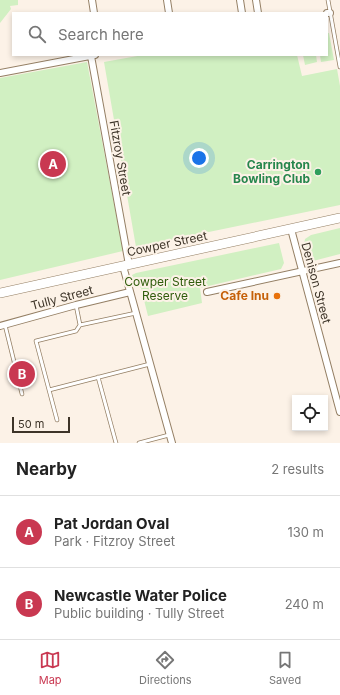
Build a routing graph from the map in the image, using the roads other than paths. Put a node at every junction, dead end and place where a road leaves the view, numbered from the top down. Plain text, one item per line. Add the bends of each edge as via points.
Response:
1 (92, 0) edge
2 (167, 0) edge
3 (240, 0) edge
4 (256, 0) edge
5 (328, 0) edge
6 (94, 12) edge
7 (169, 12) edge
8 (242, 12) edge
9 (258, 12) edge
10 (329, 13) edge
11 (88, 56) edge
12 (93, 56) edge
13 (340, 67) edge
14 (0, 73) edge
15 (340, 218) edge
16 (291, 229) junction
17 (340, 263) edge
18 (126, 265) junction
19 (302, 271) junction
20 (130, 292) junction
21 (207, 292) dead end
22 (0, 293) edge
23 (76, 305) junction
24 (136, 313) junction
25 (2, 325) edge
26 (80, 325) junction
27 (150, 364) junction
28 (98, 377) junction
29 (49, 390) junction
30 (22, 394) dead end
31 (340, 412) edge
32 (57, 420) dead end
33 (169, 435) junction
34 (146, 442) edge
35 (116, 443) edge
36 (139, 443) edge
37 (172, 443) edge

1 - 6 street
2 - 7 street
3 - 8 street
4 - 9 street
5 - 10 lane
10 - 13 lane
11 - 14 street
12 - 18 street, Fitzroy Street
15 - 16 main road, Cowper Street
16 - 18 main road, Cowper Street
16 - 19 street, Denison Street
17 - 19 street
18 - 20 street, Fitzroy Street
18 - 22 main road, Cowper Street
19 - 21 street
19 - 31 street, Denison Street
20 - 23 street, Tully Street
20 - 24 street, Fitzroy Street
23 - 25 street, Tully Street
23 - 26 lane
24 - 26 lane
24 - 27 street, Fitzroy Street
25 - 30 lane
26 - 29 lane via 76,331 36,341
27 - 28 lane
27 - 33 street, Fitzroy Street
28 - 29 lane
28 - 35 lane
29 - 32 lane
33 - 34 lane
33 - 37 street, Fitzroy Street
34 - 36 lane

